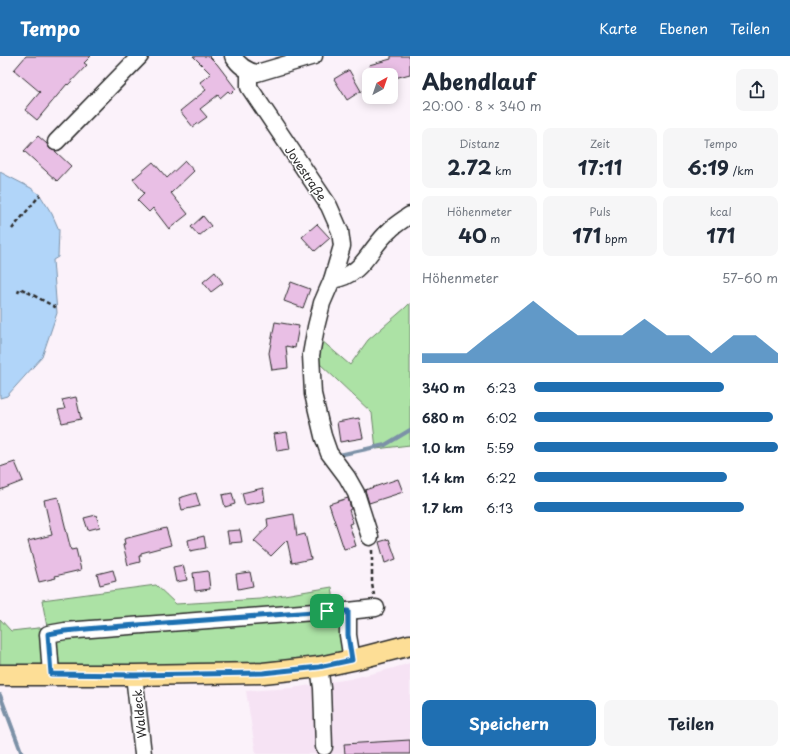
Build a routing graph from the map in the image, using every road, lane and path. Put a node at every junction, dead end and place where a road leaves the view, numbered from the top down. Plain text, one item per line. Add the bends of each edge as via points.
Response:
1 (140, 56) edge
2 (233, 56) edge
3 (314, 56) edge
4 (249, 72) junction
5 (56, 142) dead end
6 (40, 195) dead end
7 (410, 215) edge
8 (12, 228) dead end
9 (332, 280) junction
10 (18, 293) dead end
11 (57, 308) dead end
12 (370, 538) joint
13 (376, 608) joint
14 (348, 611) junction
15 (410, 645) edge
16 (352, 660) junction
17 (319, 667) junction
18 (51, 674) junction
19 (0, 675) edge
20 (134, 675) junction
21 (324, 747) dead end
22 (143, 754) edge

1 - 5 street
2 - 4 street via 241,67
3 - 4 street via 272,70
4 - 9 street, Jovestraße via 249,87 329,206 340,231 342,246
6 - 8 path
7 - 9 street via 389,230 354,271
9 - 12 street, Jovestraße via 322,303 314,334 311,355 313,394 329,453 356,493
10 - 11 path via 20,288
12 - 13 path
13 - 14 street
14 - 16 street
14 - 18 street via 48,634
15 - 16 main road
16 - 17 main road
17 - 20 main road via 263,673
17 - 21 street
18 - 19 main road
18 - 20 main road
20 - 22 street, Waldeck

